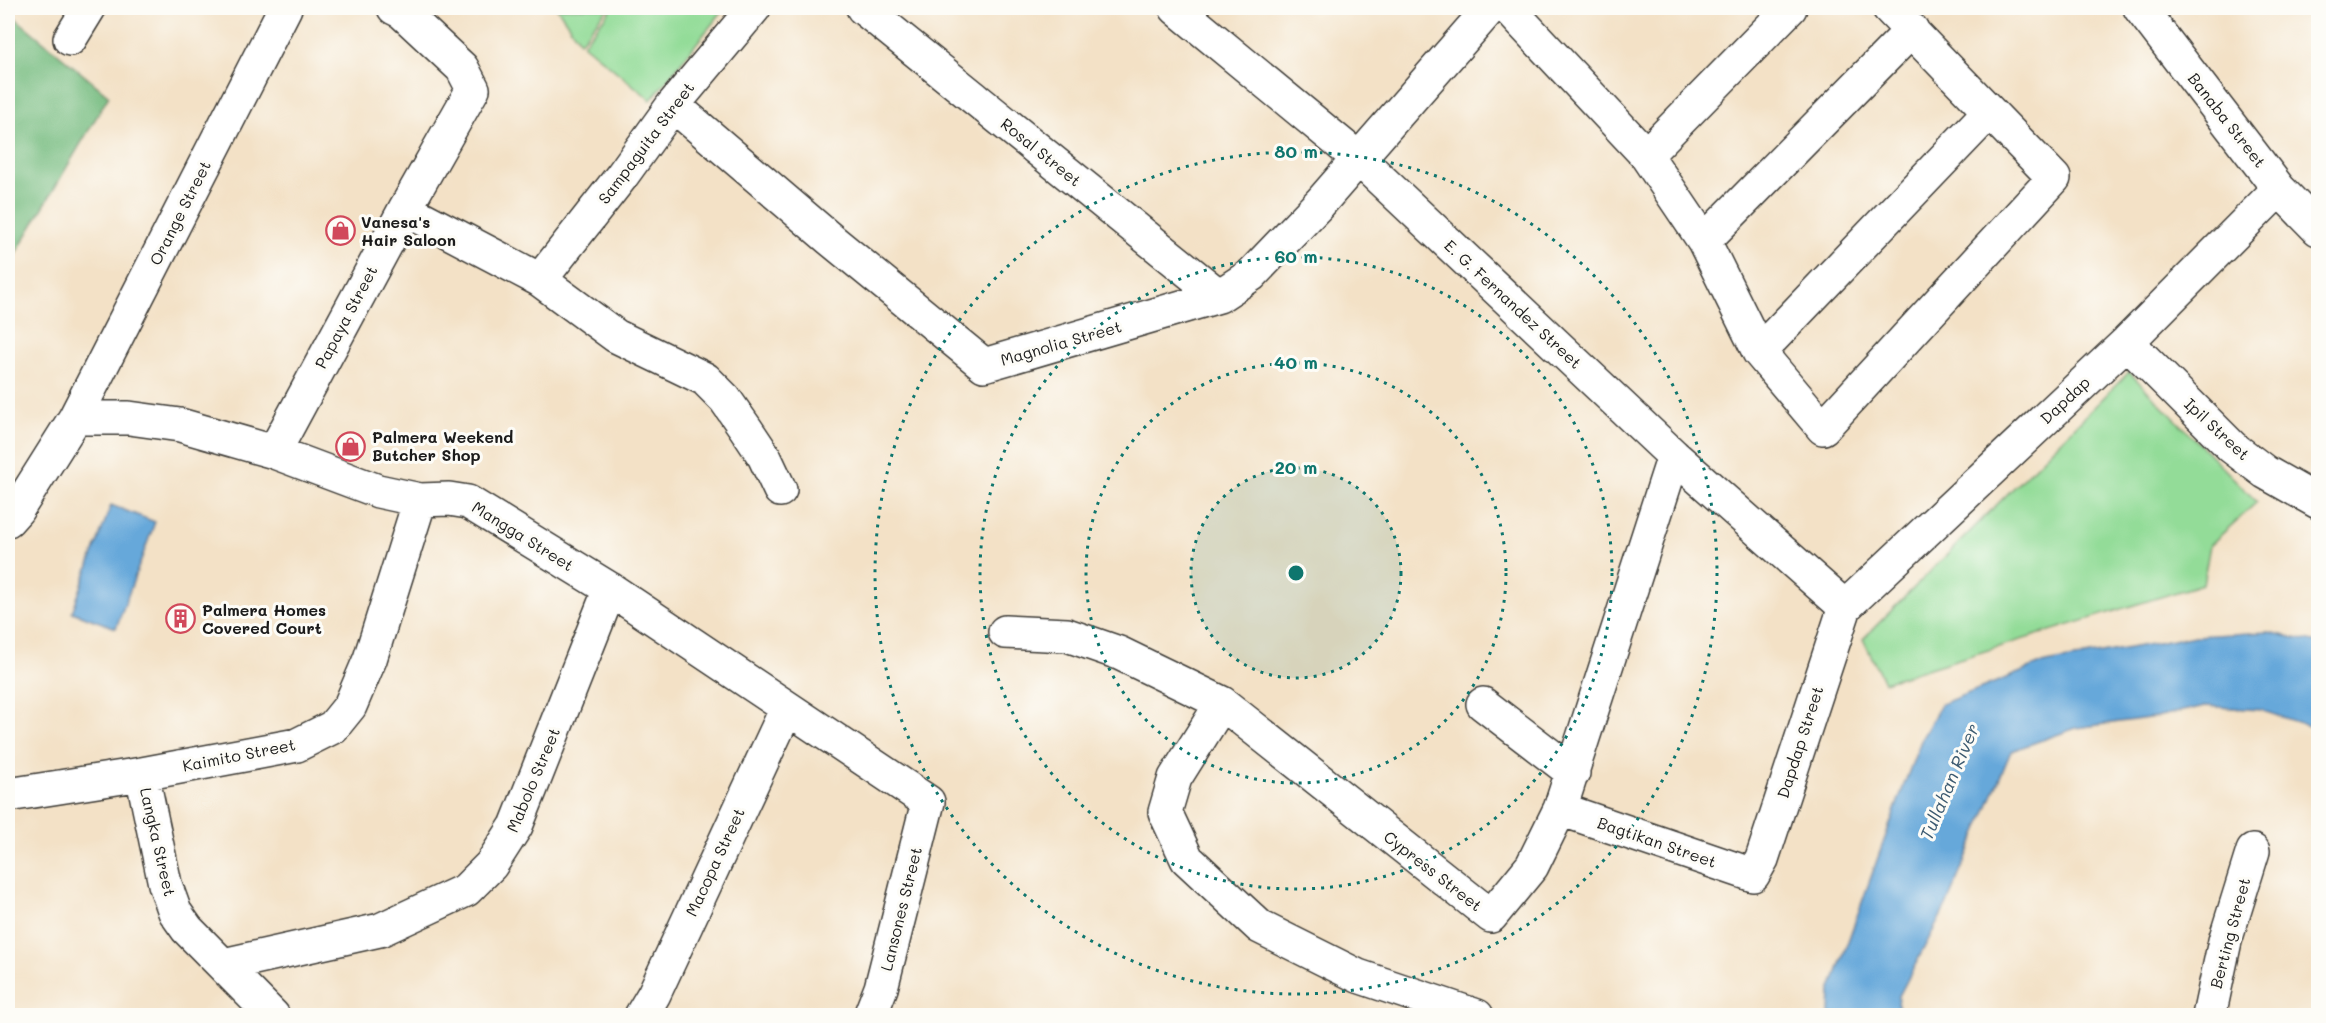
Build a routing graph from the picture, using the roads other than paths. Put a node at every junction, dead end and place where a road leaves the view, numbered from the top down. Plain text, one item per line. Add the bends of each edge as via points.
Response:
1 (89, 8) edge
2 (285, 8) edge
3 (394, 8) edge
4 (754, 8) edge
5 (863, 8) edge
6 (1176, 8) edge
7 (1491, 8) edge
8 (1508, 8) edge
9 (1790, 8) edge
10 (1889, 8) edge
11 (2140, 8) edge
12 (1912, 30) junction
13 (70, 39) dead end
14 (673, 105) junction
15 (1989, 112) junction
16 (1646, 155) junction
17 (1359, 159) junction
18 (2279, 189) junction
19 (405, 209) junction
20 (2319, 229) edge
21 (1704, 241) junction
22 (540, 280) junction
23 (1220, 296) junction
24 (2127, 342) junction
25 (1759, 352) junction
26 (75, 418) junction
27 (274, 452) junction
28 (1674, 456) junction
29 (780, 490) dead end
30 (420, 500) junction
31 (2319, 502) edge
32 (8, 520) edge
33 (610, 589) junction
34 (1845, 607) junction
35 (1005, 632) dead end
36 (1222, 703) junction
37 (1483, 704) dead end
38 (787, 708) junction
39 (1573, 773) junction
40 (142, 774) junction
41 (8, 795) edge
42 (928, 802) joint
43 (1560, 809) junction
44 (2253, 851) dead end
45 (1753, 875) joint
46 (224, 965) junction
47 (273, 1016) edge
48 (641, 1016) edge
49 (870, 1016) edge
50 (1477, 1016) edge
51 (2209, 1016) edge

1 - 13 street
2 - 26 street, Orange Street
3 - 19 street, Papaya Street via 462,68 473,89
4 - 14 street, Sampaguita Street
5 - 23 street, Rosal Street
6 - 17 street, E. G. Fernandez Street
7 - 17 street, Magnolia Street
8 - 16 street
9 - 16 street
10 - 12 street
11 - 18 street, Banaba Street
12 - 15 street
12 - 21 street
14 - 22 street, Sampaguita Street
14 - 23 street, Magnolia Street via 984,365
15 - 25 street
15 - 25 street via 2054,178 1822,428
16 - 21 street
17 - 23 street, Magnolia Street via 1251,274
17 - 28 street, E. G. Fernandez Street
18 - 20 street, Banaba Street
18 - 24 street, Dapdap
19 - 22 street
19 - 27 street, Papaya Street
21 - 25 street
22 - 29 street via 616,336 705,379 746,429
24 - 31 street, Ipil Street via 2232,447
24 - 34 street, Dapdap
26 - 27 street, Mangga Street via 129,418 180,425
26 - 32 street
27 - 30 street, Mangga Street via 378,491
28 - 34 street, E. G. Fernandez Street
28 - 39 street, Cypress Street
30 - 33 street, Mangga Street via 468,501
30 - 40 street, Kaimito Street via 370,659 350,706 333,727 297,745
33 - 38 street, Mangga Street
33 - 46 street, Mabolo Street via 516,826 491,865 466,890 380,930
34 - 45 street, Dapdap Street via 1762,859
35 - 36 street, Cypress Street via 1068,635 1119,653
36 - 43 street, Cypress Street via 1491,916 1532,866
36 - 50 street via 1175,778 1165,812 1187,859 1260,927 1358,976
37 - 39 street
38 - 42 street, Mangga Street
38 - 48 street, Macopa Street
39 - 43 street, Cypress Street
40 - 41 street, Kaimito Street
40 - 46 street, Langka Street via 165,884 175,912
42 - 49 street, Lansones Street via 881,988
43 - 45 street, Bagtikan Street
44 - 51 street, Berting Street via 2225,941
46 - 47 street, Langka Street

